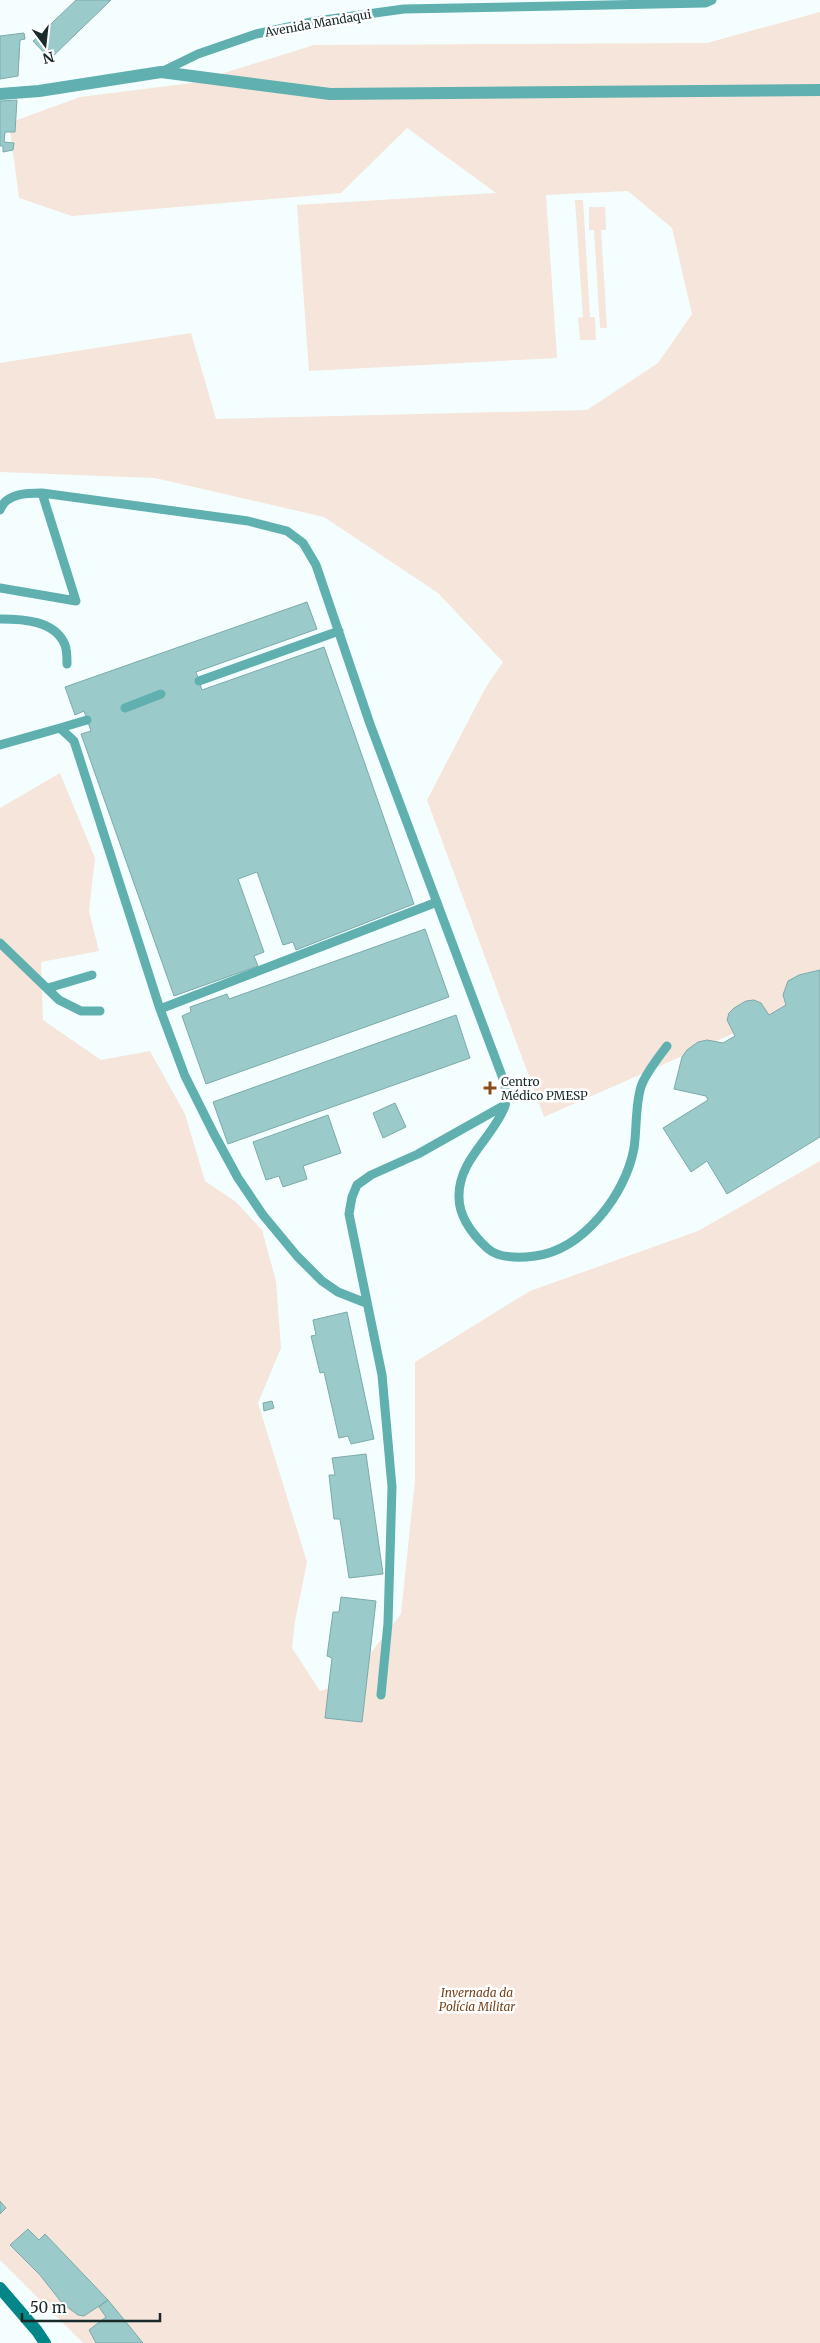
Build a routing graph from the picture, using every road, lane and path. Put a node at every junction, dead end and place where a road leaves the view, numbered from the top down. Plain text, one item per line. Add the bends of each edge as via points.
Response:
1 (709, 1) edge
2 (161, 72) junction
3 (820, 90) edge
4 (0, 94) edge
5 (42, 493) junction
6 (0, 510) edge
7 (0, 588) edge
8 (0, 619) edge
9 (339, 631) junction
10 (67, 664) dead end
11 (199, 681) dead end
12 (162, 694) dead end
13 (125, 708) dead end
14 (87, 720) dead end
15 (60, 728) junction
16 (0, 745) edge
17 (437, 902) junction
18 (0, 943) edge
19 (92, 974) dead end
20 (48, 988) junction
21 (160, 1008) junction
22 (100, 1011) dead end
23 (667, 1046) dead end
24 (506, 1105) junction
25 (366, 1303) junction
26 (381, 1695) dead end
27 (0, 2288) edge
28 (45, 2343) edge

1 - 2 lane, Avenida Mandaqui via 404,9 316,21 256,34 198,54
2 - 3 street via 330,94
2 - 4 street, Avenida Mandaqui
5 - 6 lane via 12,497
5 - 7 lane via 76,601
5 - 9 lane via 248,522 288,531 304,543 316,565
8 - 10 lane via 50,626 65,644
9 - 11 lane
9 - 17 lane
12 - 13 lane
14 - 15 lane
15 - 16 lane
15 - 21 lane via 74,741
17 - 21 lane
17 - 24 lane via 505,1084
18 - 20 lane
19 - 20 lane
20 - 22 lane via 59,1000 80,1011
21 - 25 lane via 184,1076 238,1178 263,1215 322,1281 338,1292
23 - 24 lane via 642,1086 634,1150 622,1187 591,1227 568,1245 543,1255 515,1258 489,1250 466,1226 459,1197 465,1168
24 - 25 lane via 357,1185 349,1214
25 - 26 lane via 382,1375 392,1487 388,1623
27 - 28 main road

